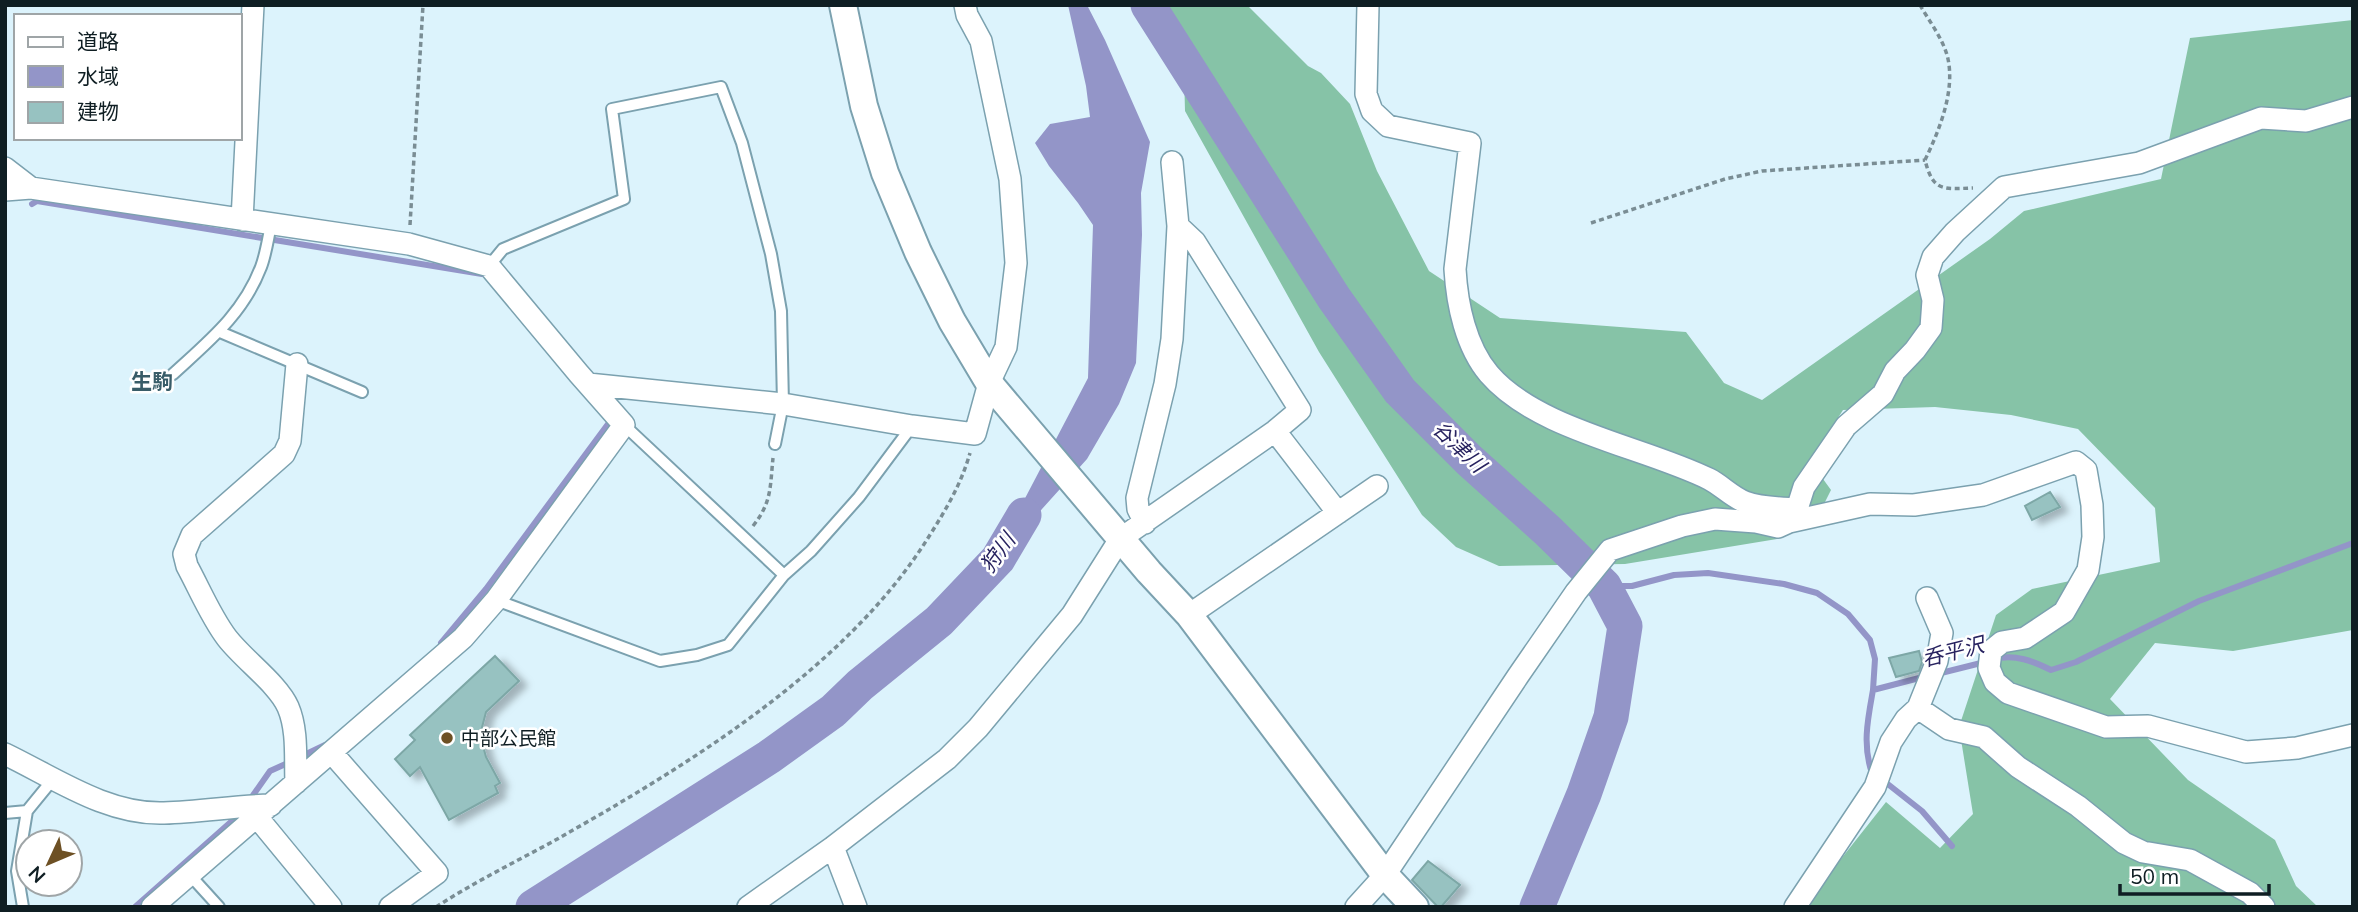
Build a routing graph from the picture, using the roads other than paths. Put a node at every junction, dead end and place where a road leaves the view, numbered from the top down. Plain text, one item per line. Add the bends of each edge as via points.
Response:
1 (253, 5) edge
2 (844, 5) edge
3 (965, 5) edge
4 (1368, 5) edge
5 (2353, 107) edge
6 (1172, 162) dead end
7 (5, 167) edge
8 (31, 188) junction
9 (5, 190) edge
10 (242, 220) junction
11 (271, 225) junction
12 (1178, 226) junction
13 (489, 266) junction
14 (220, 332) junction
15 (297, 364) junction
16 (173, 374) dead end
17 (588, 384) junction
18 (996, 391) junction
19 (362, 392) dead end
20 (783, 404) junction
21 (624, 425) junction
22 (912, 426) junction
23 (1275, 431) junction
24 (775, 444) road end
25 (1377, 486) dead end
26 (1338, 513) junction
27 (1793, 516) junction
28 (1146, 523) junction
29 (1120, 538) junction
30 (784, 575) junction
31 (1927, 598) dead end
32 (496, 600) junction
33 (1189, 615) junction
34 (1918, 708) junction
35 (2353, 735) edge
36 (332, 753) junction
37 (5, 754) edge
38 (54, 778) junction
39 (296, 783) junction
40 (27, 811) junction
41 (264, 811) junction
42 (5, 813) edge
43 (834, 847) junction
44 (189, 874) junction
45 (1385, 875) junction
46 (23, 907) edge
47 (152, 907) edge
48 (219, 907) edge
49 (331, 907) edge
50 (390, 907) edge
51 (747, 907) edge
52 (856, 907) edge
53 (1356, 907) edge
54 (1415, 907) edge
55 (1795, 907) edge
56 (2263, 907) edge

1 - 10 street
2 - 18 street via 864,106 885,173 952,321
3 - 18 street via 981,41 1010,179 1016,263
4 - 27 street via 1366,94 1377,118 1388,126 1470,143 1456,287 1467,334 1490,374 1520,401 1567,424 1709,479 1744,502
5 - 27 street via 2306,121 2261,118 2139,163 2004,187 1933,257 1927,275 1933,300 1931,328 1882,394 1846,426 1804,487
6 - 12 street
7 - 8 street
8 - 9 street
8 - 10 street
10 - 11 street
11 - 13 street via 409,244
11 - 14 lane via 261,266 238,311
12 - 23 street via 1195,242 1300,410
12 - 28 street via 1172,339 1137,498
13 - 17 street
13 - 20 lane via 503,249 624,199 612,109 721,87 743,143 771,254 781,310
14 - 15 lane
14 - 16 lane
15 - 19 lane
15 - 39 street via 290,441 284,454 191,535 184,554 225,636 287,705 293,720
17 - 20 street
17 - 21 street
18 - 22 street via 975,434
18 - 29 street
20 - 22 street
20 - 24 lane
21 - 30 lane
21 - 32 street
22 - 30 lane via 859,497
23 - 26 street
23 - 28 street
25 - 26 street
26 - 33 street
27 - 35 street via 1983,495 2076,462 2087,470 2092,505 2088,570 2064,612 2025,638 2002,642 1991,651 1989,668 1995,682 2008,693 2106,727 2158,728 2246,752 2297,748
27 - 45 street via 1778,527 1715,519 1610,550 1576,592
28 - 29 street
29 - 33 street
29 - 43 street via 1072,615 978,728 947,759
30 - 32 lane via 728,645 660,661
31 - 34 street via 1942,633 1937,661
32 - 36 street via 463,638
33 - 45 street
34 - 55 street via 1891,742 1875,787
34 - 56 street via 1949,729 1984,737 2124,843 2143,852 2190,860 2250,893
36 - 39 street
36 - 50 street via 436,873
37 - 38 street
38 - 40 lane
38 - 41 street via 120,808 162,814 233,806
39 - 41 street
40 - 42 lane
40 - 46 lane via 17,871
41 - 44 street
41 - 49 street
43 - 51 street
43 - 52 street
44 - 47 street
44 - 48 lane
45 - 53 street
45 - 54 street

